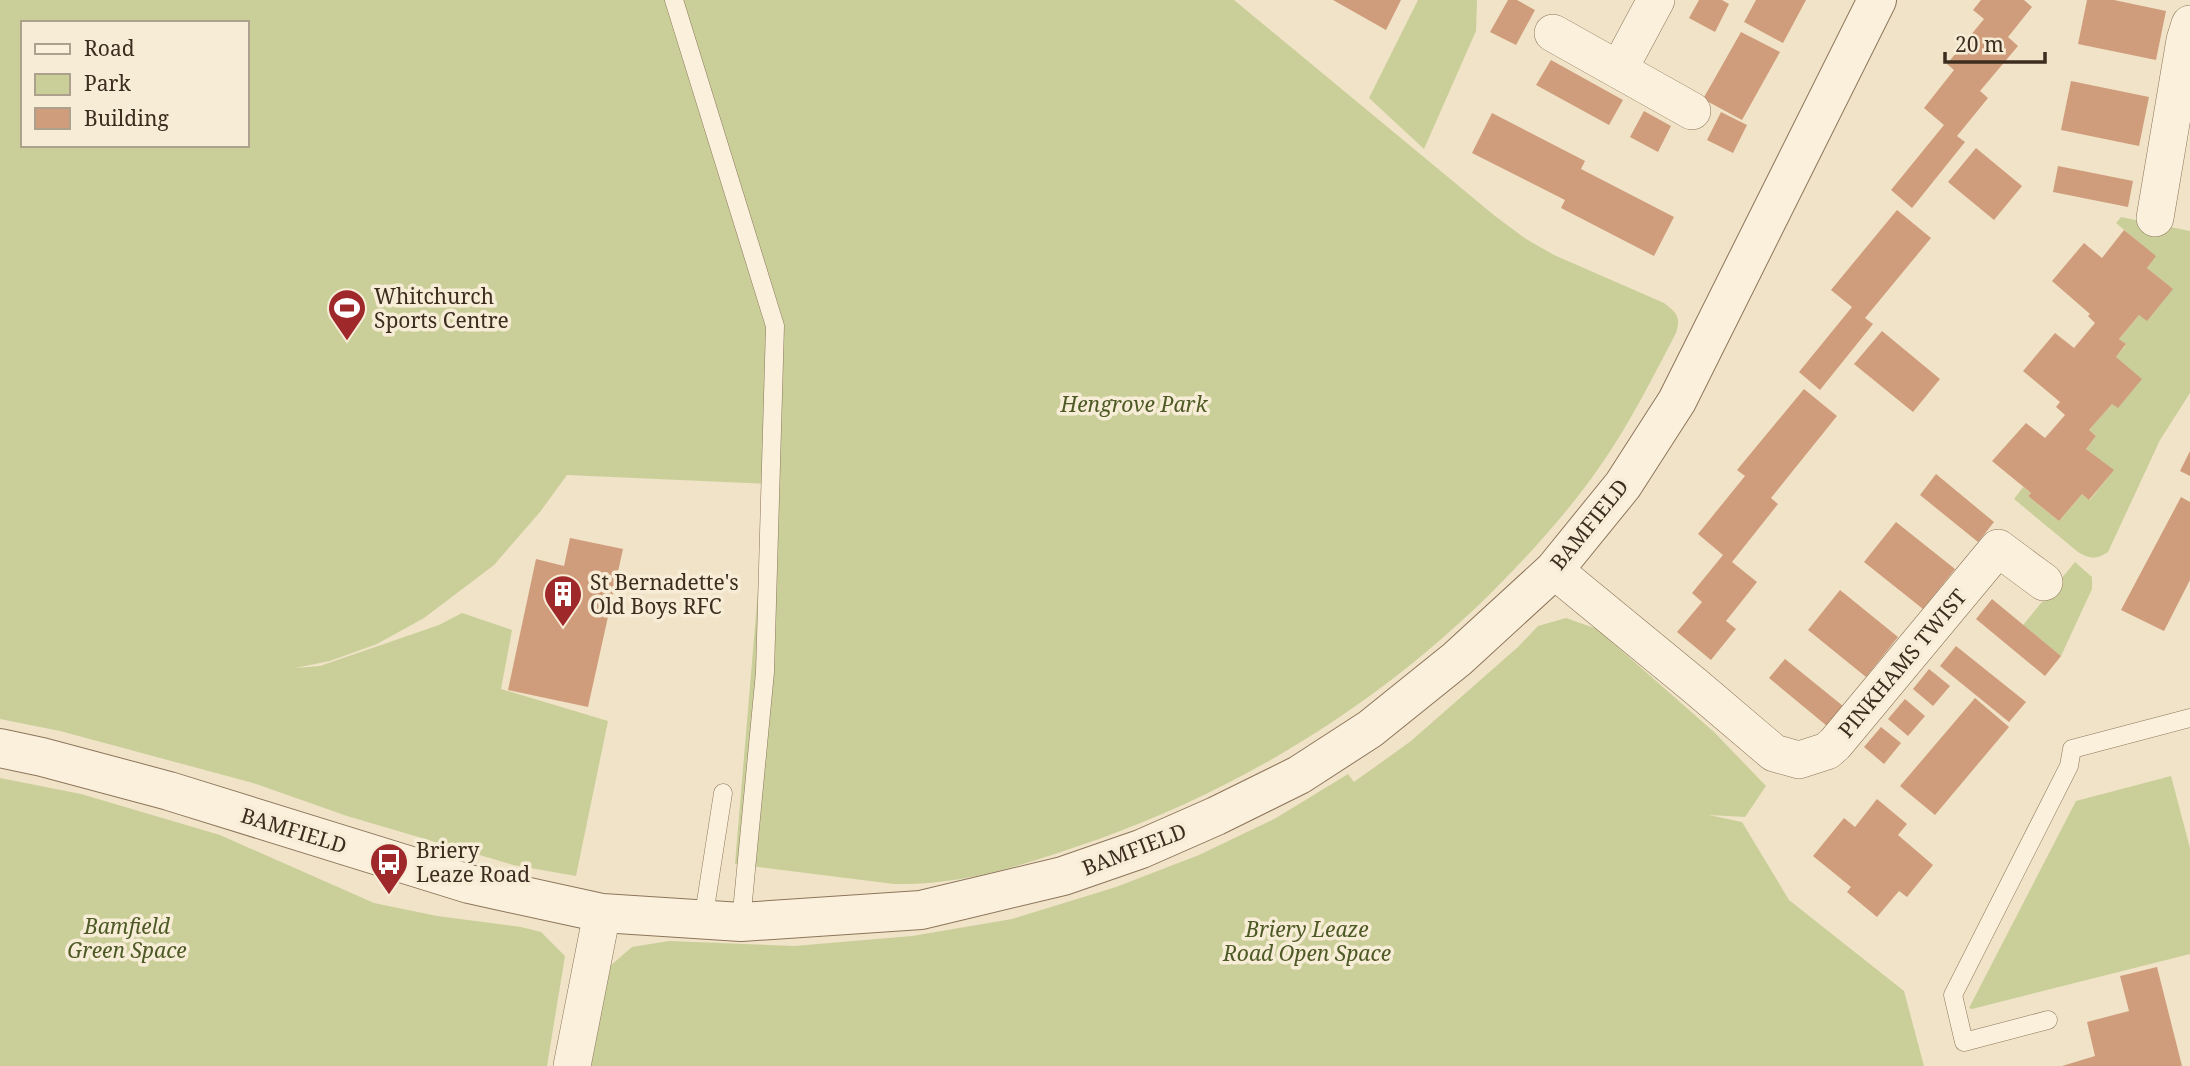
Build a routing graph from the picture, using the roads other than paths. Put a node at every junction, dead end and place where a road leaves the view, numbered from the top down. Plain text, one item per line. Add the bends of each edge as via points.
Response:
1 (674, 0) edge
2 (1656, 0) edge
3 (1877, 0) edge
4 (2190, 23) edge
5 (1553, 33) dead end
6 (1619, 69) junction
7 (1692, 111) dead end
8 (2155, 218) dead end
9 (1554, 570) junction
10 (2044, 582) dead end
11 (2190, 718) edge
12 (0, 748) edge
13 (723, 793) dead end
14 (602, 913) junction
15 (704, 921) junction
16 (741, 922) junction
17 (2048, 1020) dead end
18 (572, 1066) edge

1 - 16 lane via 775,326 765,672
2 - 6 street
3 - 9 street, BAMFIELD via 1677,401 1623,485
4 - 8 street
5 - 6 street
6 - 7 street
9 - 10 street, PINKHAMS TWIST via 1774,753 1799,760 1835,744 1998,548
9 - 16 street, BAMFIELD via 1457,659 1370,729 1299,775 1141,849 1063,876 921,910
11 - 17 lane via 2072,749 2069,766 1953,995 1964,1042
12 - 14 street, BAMFIELD via 169,791 469,884
13 - 15 lane
14 - 15 street, BAMFIELD
14 - 18 street
15 - 16 street, BAMFIELD

